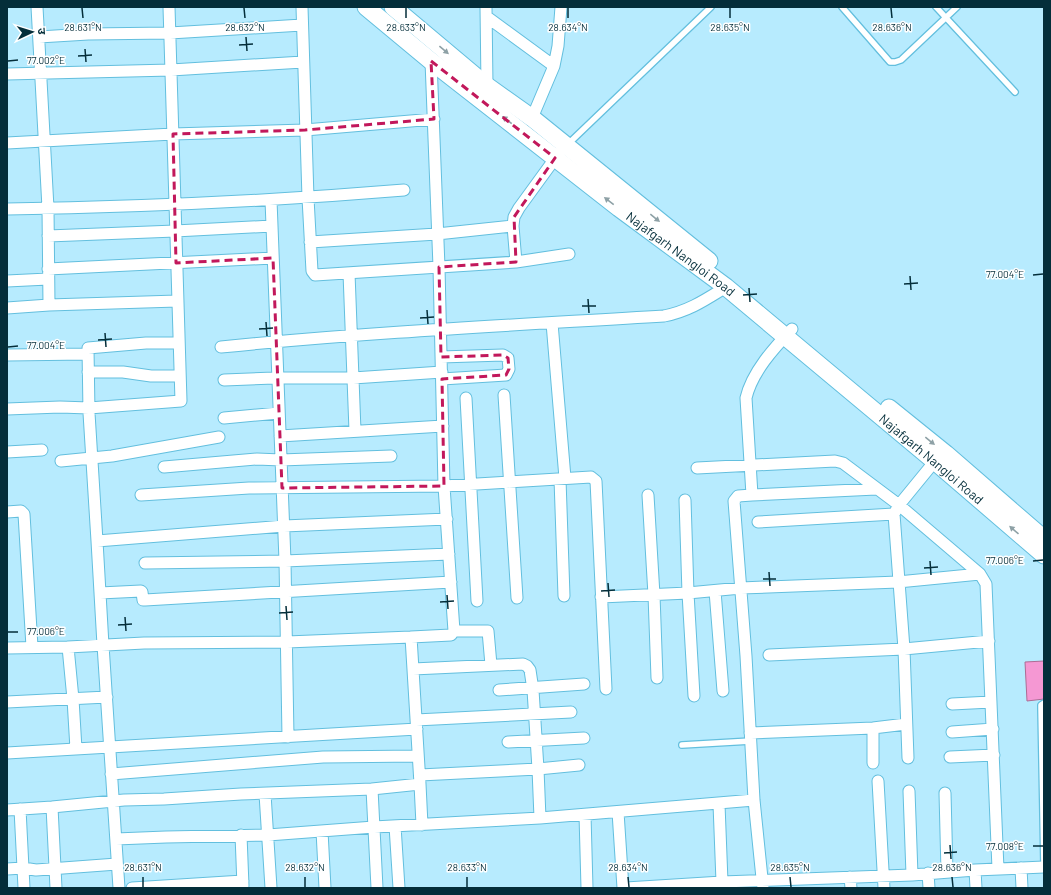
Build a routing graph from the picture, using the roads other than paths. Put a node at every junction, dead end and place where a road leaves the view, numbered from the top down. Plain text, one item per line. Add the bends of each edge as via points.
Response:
1 (37, 7) edge
2 (169, 7) edge
3 (302, 7) edge
4 (366, 7) edge
5 (392, 7) edge
6 (561, 7) edge
7 (711, 7) edge
8 (842, 7) edge
9 (936, 7) edge
10 (957, 7) edge
11 (486, 12) edge
12 (946, 18) junction
13 (302, 25) junction
14 (170, 33) junction
15 (39, 37) junction
16 (430, 61) junction
17 (303, 62) junction
18 (554, 66) junction
19 (171, 70) junction
20 (7, 74) edge
21 (40, 74) junction
22 (487, 86) junction
23 (1015, 92) dead end
24 (532, 118) junction
25 (434, 119) junction
26 (305, 130) junction
27 (173, 134) junction
28 (44, 141) junction
29 (7, 143) edge
30 (567, 146) junction
31 (555, 158) junction
32 (404, 190) dead end
33 (308, 198) junction
34 (271, 200) junction
35 (175, 205) junction
36 (48, 208) junction
37 (7, 209) edge
38 (272, 226) junction
39 (513, 226) junction
40 (175, 232) junction
41 (437, 234) junction
42 (48, 236) junction
43 (310, 242) junction
44 (569, 254) dead end
45 (273, 258) junction
46 (516, 262) junction
47 (176, 263) junction
48 (439, 267) junction
49 (349, 273) junction
50 (48, 274) junction
51 (7, 281) edge
52 (726, 287) junction
53 (177, 300) junction
54 (49, 306) junction
55 (7, 308) edge
56 (552, 323) junction
57 (440, 329) junction
58 (788, 333) junction
59 (352, 336) junction
60 (276, 341) junction
61 (178, 343) junction
62 (221, 347) dead end
63 (7, 354) edge
64 (87, 354) junction
65 (441, 357) junction
66 (88, 372) junction
67 (442, 375) junction
68 (180, 376) junction
69 (353, 378) junction
70 (278, 379) junction
71 (224, 380) dead end
72 (504, 395) dead end
73 (466, 398) dead end
74 (89, 408) junction
75 (7, 409) edge
76 (279, 413) junction
77 (224, 418) dead end
78 (443, 426) junction
79 (355, 431) junction
80 (280, 436) junction
81 (219, 437) dead end
82 (42, 450) dead end
83 (7, 452) edge
84 (391, 456) dead end
85 (92, 458) junction
86 (281, 460) junction
87 (61, 461) dead end
88 (935, 461) junction
89 (750, 466) junction
90 (164, 467) dead end
91 (698, 468) dead end
92 (562, 479) junction
93 (509, 482) junction
94 (471, 484) junction
95 (444, 486) junction
96 (282, 488) junction
97 (876, 489) junction
98 (141, 495) dead end
99 (648, 495) dead end
100 (752, 495) junction
101 (685, 500) dead end
102 (896, 510) junction
103 (7, 512) edge
104 (447, 519) junction
105 (758, 522) dead end
106 (284, 526) junction
107 (1044, 539) edge
108 (97, 541) junction
109 (449, 554) junction
110 (1044, 555) edge
111 (285, 561) junction
112 (145, 563) dead end
113 (980, 574) junction
114 (451, 582) junction
115 (898, 582) junction
116 (742, 588) junction
117 (715, 590) junction
118 (286, 592) junction
119 (100, 593) junction
120 (688, 593) junction
121 (654, 595) junction
122 (564, 596) dead end
123 (601, 597) junction
124 (518, 598) dead end
125 (477, 601) dead end
126 (454, 632) junction
127 (411, 637) junction
128 (989, 641) junction
129 (287, 642) junction
130 (103, 645) junction
131 (32, 647) junction
132 (7, 648) edge
133 (68, 648) junction
134 (904, 649) junction
135 (768, 655) dead end
136 (491, 665) junction
137 (413, 669) junction
138 (657, 678) dead end
139 (584, 684) dead end
140 (533, 688) junction
141 (606, 689) dead end
142 (499, 690) dead end
143 (723, 691) dead end
144 (694, 696) dead end
145 (107, 697) junction
146 (73, 699) junction
147 (7, 702) edge
148 (992, 702) junction
149 (1044, 703) edge
150 (952, 704) dead end
151 (571, 712) dead end
152 (534, 714) junction
153 (906, 724) junction
154 (416, 725) junction
155 (873, 728) junction
156 (993, 729) junction
157 (952, 732) dead end
158 (288, 737) junction
159 (750, 737) junction
160 (584, 738) dead end
161 (536, 741) junction
162 (508, 742) dead end
163 (682, 745) dead end
164 (110, 747) junction
165 (76, 749) junction
166 (7, 753) edge
167 (994, 755) junction
168 (418, 756) junction
169 (950, 757) dead end
170 (908, 758) dead end
171 (873, 763) dead end
172 (578, 765) dead end
173 (538, 769) junction
174 (111, 774) junction
175 (420, 780) junction
176 (878, 781) dead end
177 (372, 789) junction
178 (909, 791) dead end
179 (945, 793) dead end
180 (265, 794) junction
181 (754, 800) junction
182 (113, 801) junction
183 (719, 804) junction
184 (52, 807) junction
185 (20, 809) junction
186 (7, 810) edge
187 (618, 812) junction
188 (585, 815) junction
189 (540, 818) junction
190 (422, 825) junction
191 (396, 826) junction
192 (374, 827) junction
193 (322, 831) junction
194 (240, 835) junction
195 (268, 835) junction
196 (116, 839) junction
197 (117, 864) junction
198 (1044, 867) edge
199 (23, 868) junction
200 (1021, 868) junction
201 (7, 869) edge
202 (56, 869) junction
203 (998, 869) junction
204 (975, 870) junction
205 (947, 872) junction
206 (928, 873) junction
207 (884, 875) junction
208 (912, 875) junction
209 (722, 882) junction
210 (851, 882) edge
211 (821, 883) edge
212 (243, 884) edge
213 (795, 884) edge
214 (763, 885) edge
215 (24, 888) edge
216 (56, 888) edge
217 (119, 888) edge
218 (132, 888) edge
219 (271, 888) edge
220 (325, 888) edge
221 (377, 888) edge
222 (399, 888) edge
223 (587, 888) edge
224 (623, 888) edge
225 (626, 888) edge
226 (884, 888) edge
227 (929, 888) edge
228 (976, 888) edge
229 (1022, 888) edge

1 - 15 street
2 - 14 street
3 - 13 street
4 - 16 main road, Najafgarh Nangloi Road
5 -> 22 main road, Najafgarh Nangloi Road
6 - 18 street
7 - 30 lane
8 - 12 lane via 890,62 901,60
9 - 12 lane
10 - 12 lane
11 - 18 street
11 - 22 street
12 - 23 lane
13 - 14 street
13 - 17 street
14 - 15 street
14 - 19 street
15 - 21 street
16 - 25 street
31 -> 16 main road, Najafgarh Nangloi Road
17 - 19 street
17 - 26 street
18 - 24 street
19 - 21 street
19 - 27 street
20 - 21 street
21 - 28 street
22 - 24 main road, Najafgarh Nangloi Road
24 - 30 main road, Najafgarh Nangloi Road
25 - 26 street
25 - 41 street
26 - 27 street
26 - 33 street
27 - 28 street
27 - 35 street
28 - 29 street
28 - 36 street
30 - 31 street
30 -> 58 main road, Najafgarh Nangloi Road
31 - 39 street via 518,208
52 -> 31 main road, Najafgarh Nangloi Road
32 - 33 street
33 - 34 street
33 - 43 street
34 - 35 street
34 - 38 street
35 - 36 street
35 - 40 street
36 - 37 street
36 - 42 street
38 - 40 street
38 - 45 street
39 - 41 street
39 - 46 street
40 - 42 street
40 - 47 street
41 - 43 street
41 - 48 street
42 - 50 street
43 - 49 street via 312,271 315,275
44 - 46 street
45 - 47 street
45 - 60 street
46 - 48 street
47 - 50 street
47 - 53 street
48 - 49 street
48 - 57 street
49 - 59 street
50 - 51 street
50 - 54 street
52 - 56 street via 695,306 664,316
52 - 58 main road, Najafgarh Nangloi Road
53 - 54 street
53 - 61 street
54 - 55 street
56 - 57 street
56 - 92 street
57 - 59 street
57 - 65 street
58 - 88 main road, Najafgarh Nangloi Road
58 - 89 street via 762,365 748,389 746,398
58 -> 107 main road, Najafgarh Nangloi Road via 946,454
59 - 60 street
59 - 69 street
60 - 62 street
60 - 70 street
61 - 64 street via 90,347
61 - 68 street
63 - 64 street
64 - 66 street
65 - 67 street
65 - 67 street via 503,355 508,358 509,369 506,375
66 - 68 street
66 - 74 street
67 - 69 street
67 - 78 street
68 - 74 street via 179,402
69 - 70 street
69 - 79 street
70 - 71 street
70 - 76 street
72 - 93 street
73 - 94 street
74 - 75 street
74 - 85 street
76 - 77 street
76 - 80 street
78 - 79 street
78 - 95 street
79 - 80 street
80 - 86 street
81 - 85 street
82 - 83 street
84 - 86 street
85 - 87 street
85 - 108 street
86 - 90 street via 257,459
86 - 96 street
88 - 102 street
110 -> 88 main road, Najafgarh Nangloi Road
89 - 91 street
89 - 97 street via 835,461 849,466
89 - 100 street
92 - 93 street
92 - 122 street
92 - 123 street via 591,477 596,481
93 - 94 street
93 - 124 street
94 - 95 street
94 - 125 street
95 - 96 street
95 - 104 street
96 - 98 street
96 - 106 street
97 - 100 street
97 - 102 street
99 - 121 street
100 - 116 street via 738,496 734,501
101 - 120 street
102 - 105 street
102 - 113 street
102 - 115 street
103 - 131 street via 21,510 24,514
104 - 106 street
104 - 109 street
106 - 108 street
106 - 111 street
108 - 119 street
109 - 111 street
109 - 114 street
111 - 112 street
111 - 118 street
113 - 115 street
113 - 128 street via 986,584
114 - 118 street
114 - 126 street
115 - 116 street
115 - 134 street
116 - 117 street
116 - 159 street
117 - 120 street
117 - 143 street
118 - 119 street via 145,600 141,591
118 - 129 street
119 - 130 street
120 - 121 street
120 - 144 street
121 - 123 street
121 - 138 street
123 - 141 street
126 - 127 street via 451,635
126 - 136 street via 488,631
127 - 129 street
127 - 137 street
128 - 134 street
128 - 148 street
129 - 130 street
129 - 158 street
130 - 133 street
130 - 145 street
131 - 132 street
131 - 133 street
133 - 146 street
134 - 135 street
134 - 153 street
136 - 137 street
136 - 140 street via 527,666
137 - 154 street
139 - 140 street
140 - 142 street
140 - 152 street
145 - 146 street
145 - 164 street
146 - 147 street
146 - 165 street
148 - 150 street
148 - 156 street
149 - 198 lane via 1040,708
151 - 152 street
152 - 154 street
152 - 161 street
153 - 155 street
153 - 170 street
154 - 158 street
154 - 168 street
155 - 159 street
155 - 171 street
156 - 157 street
156 - 167 street
158 - 164 street
159 - 163 lane
159 - 181 street
160 - 161 street
161 - 162 street
161 - 173 street
164 - 165 street
164 - 174 street
165 - 166 street
167 - 169 street
167 - 203 street
168 - 174 street via 323,757
168 - 175 street
172 - 173 street
173 - 175 street
173 - 189 street
174 - 182 street
175 - 177 street
175 - 190 street
176 - 207 street
177 - 180 street
177 - 192 street
178 - 208 street
179 - 205 street
180 - 182 street
180 - 195 street
181 - 183 street
181 - 214 street
182 - 184 street
182 - 196 street
183 - 187 street
183 - 209 street
184 - 185 street
184 - 202 street
185 - 186 street
185 - 199 street
187 - 188 street
187 - 224 street
188 - 189 street
188 - 223 street
189 - 190 street
190 - 191 street
191 - 192 street
191 - 222 street
192 - 193 street
192 - 221 street
193 - 195 street
193 - 220 street
194 - 195 street
194 - 196 street
194 - 212 street
195 - 219 street
196 - 197 street
197 - 202 street
197 - 217 street
198 - 200 street
199 - 201 street
199 - 202 street
199 - 215 street
200 - 203 street
200 - 229 street
202 - 216 street
203 - 204 street
204 - 205 street
204 - 228 street
205 - 206 street
206 - 208 street
206 - 227 street
207 - 208 street
207 - 210 street
207 - 226 street
209 - 214 street
209 - 225 street
210 - 211 street
211 - 213 street
212 - 218 street
213 - 214 street

